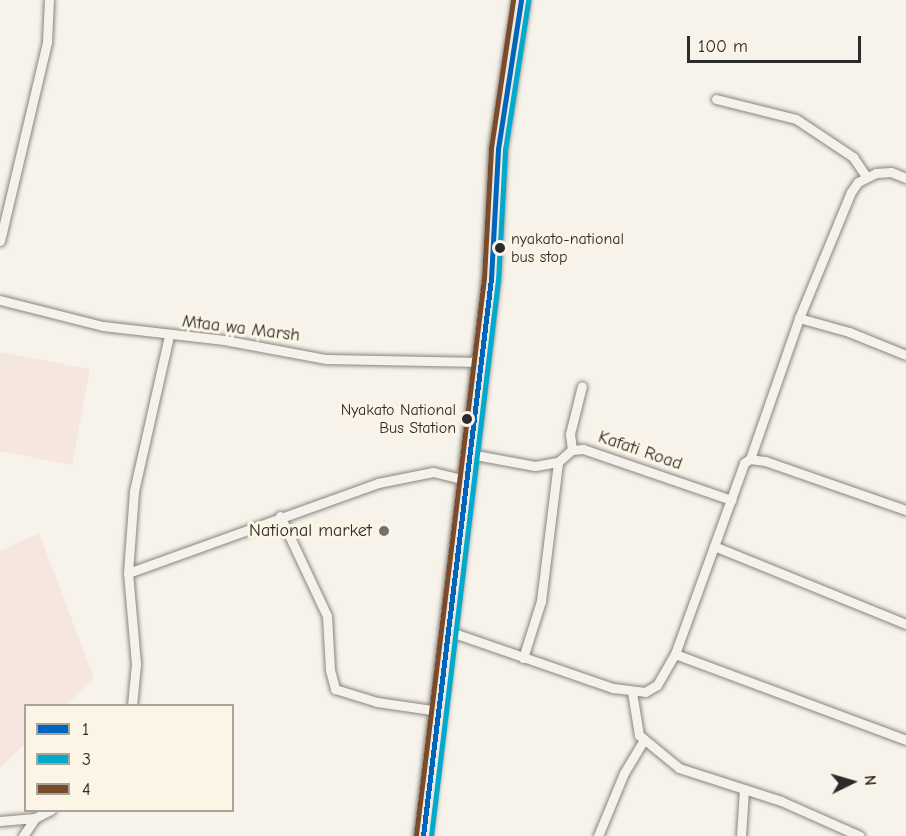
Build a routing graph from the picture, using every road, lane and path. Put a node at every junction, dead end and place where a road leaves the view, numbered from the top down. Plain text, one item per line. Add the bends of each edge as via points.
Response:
1 (49, 0) edge
2 (521, 0) edge
3 (716, 99) dead end
4 (866, 176) junction
5 (906, 178) edge
6 (0, 241) edge
7 (0, 300) edge
8 (799, 318) junction
9 (170, 336) junction
10 (906, 355) edge
11 (481, 362) junction
12 (582, 386) dead end
13 (572, 450) junction
14 (470, 454) junction
15 (750, 459) junction
16 (558, 462) junction
17 (466, 480) junction
18 (730, 500) junction
19 (906, 510) edge
20 (280, 516) junction
21 (714, 546) junction
22 (128, 573) junction
23 (906, 624) edge
24 (448, 631) junction
25 (675, 654) junction
26 (523, 658) junction
27 (632, 692) junction
28 (132, 704) edge
29 (438, 711) junction
30 (906, 740) edge
31 (644, 741) junction
32 (744, 789) junction
33 (47, 812) edge
34 (35, 818) junction
35 (0, 821) edge
36 (23, 836) edge
37 (423, 836) edge
38 (598, 836) edge
39 (741, 836) edge
40 (860, 836) edge

1 - 6 street via 47,42
2 - 11 highway via 498,148 491,279
3 - 4 street via 796,118 853,157
4 - 5 street via 891,172
4 - 8 street via 851,192 836,221
7 - 9 street, Mtaa wa Marsh via 104,326
8 - 10 street via 849,332
8 - 15 street
9 - 11 street, Mtaa wa Marsh via 224,340 326,359
9 - 22 street via 139,462
11 - 14 highway
12 - 13 street via 570,434
13 - 16 street, Kafati Road
13 - 18 street, Kafati Road via 598,452
14 - 16 street via 535,466
14 - 17 highway
15 - 18 street via 744,463
15 - 19 street
16 - 26 street via 541,601
17 - 20 street via 433,472 342,493
17 - 24 highway
18 - 21 street
20 - 22 street
20 - 29 street via 327,616 335,689 377,702
21 - 23 street
21 - 25 street
22 - 28 street via 136,664
24 - 26 street
24 - 29 highway
25 - 27 street via 657,685 645,692
25 - 30 street
26 - 27 street
27 - 31 street via 637,731
29 - 37 highway
31 - 32 street via 679,768
31 - 38 street via 624,773
32 - 39 street
32 - 40 street
33 - 34 street
34 - 35 street
34 - 36 street

